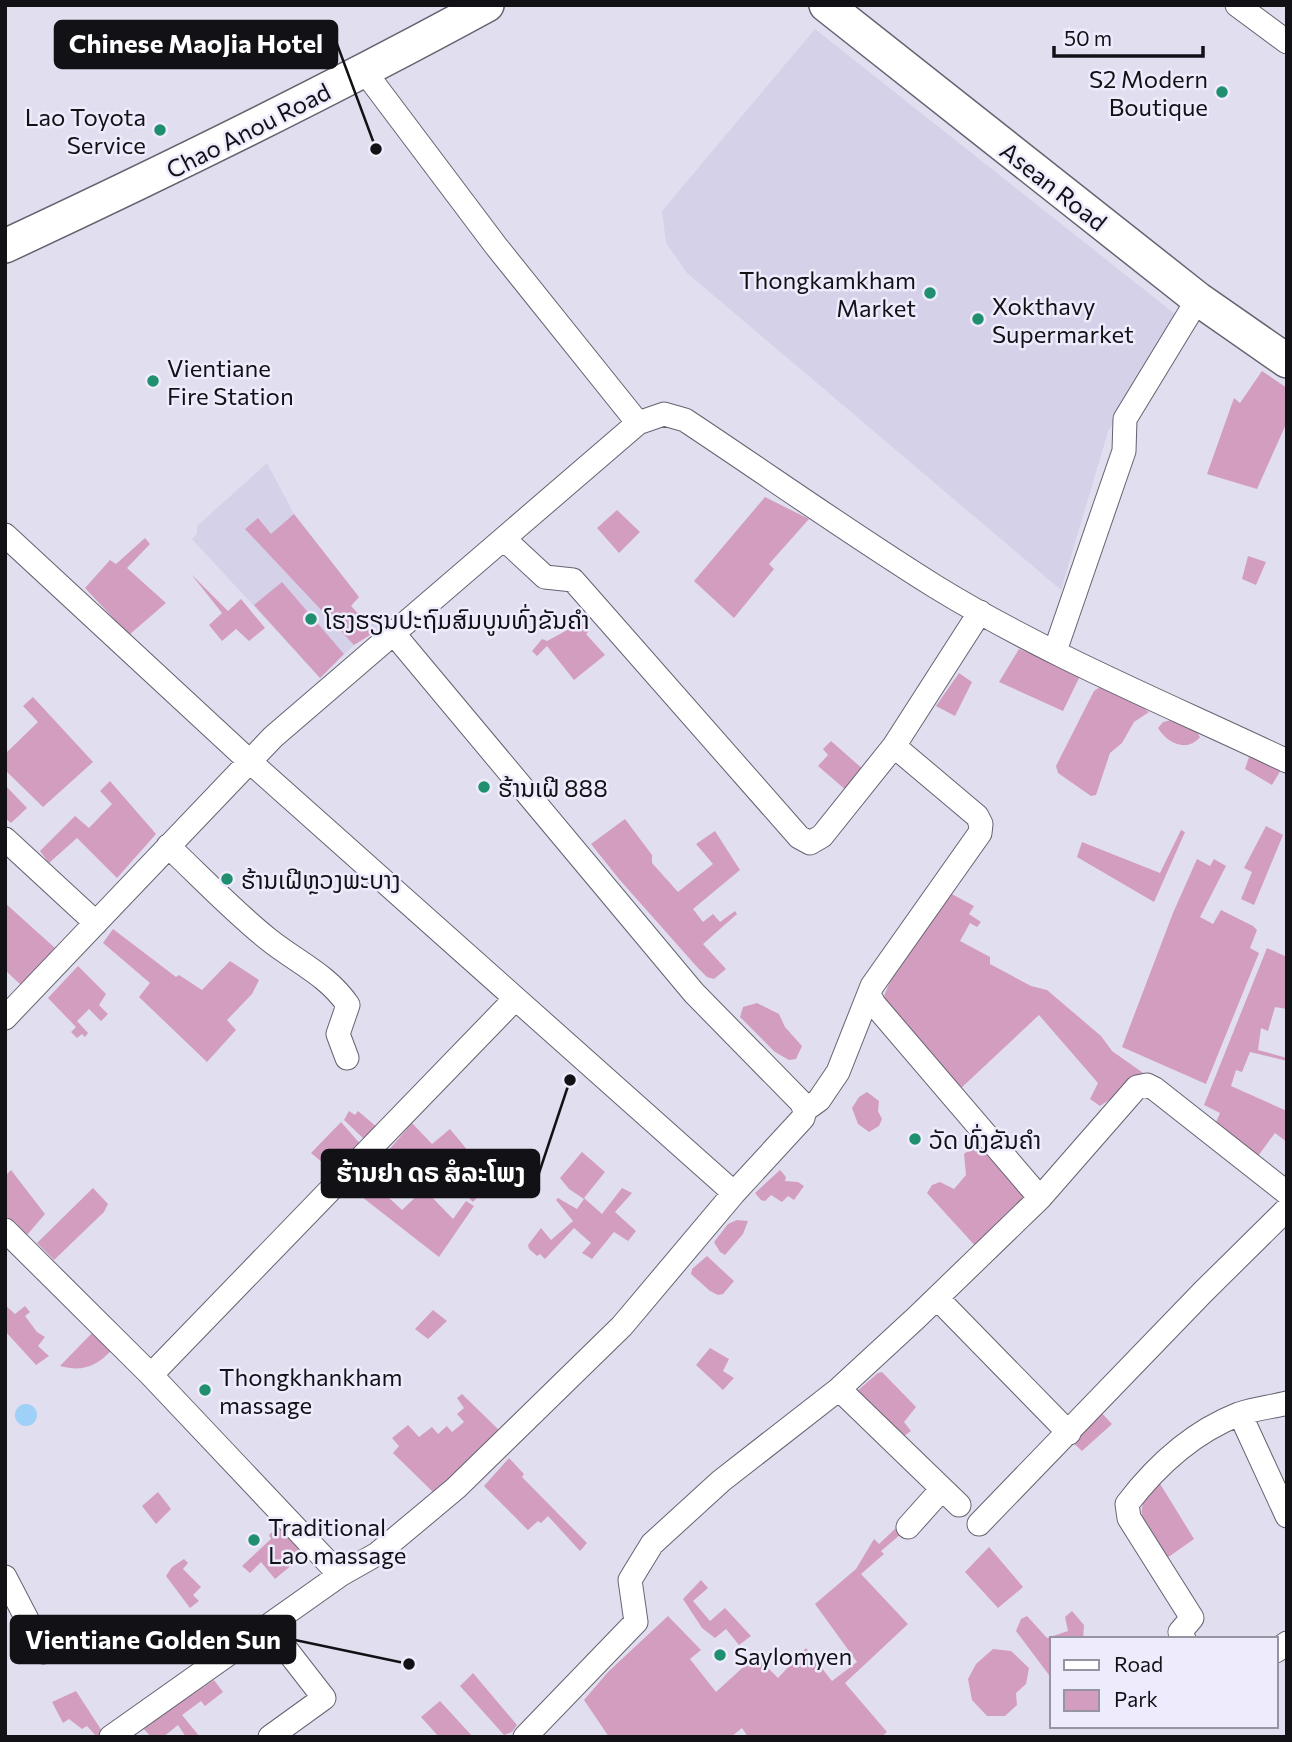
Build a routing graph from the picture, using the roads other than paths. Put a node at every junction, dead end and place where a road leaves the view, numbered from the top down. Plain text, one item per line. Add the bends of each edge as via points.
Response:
1 (487, 5) edge
2 (826, 5) edge
3 (1237, 5) edge
4 (1287, 42) edge
5 (365, 72) junction
6 (5, 246) edge
7 (1198, 299) junction
8 (1287, 361) edge
9 (638, 422) junction
10 (5, 535) edge
11 (504, 539) junction
12 (980, 612) junction
13 (394, 634) junction
14 (1055, 651) junction
15 (894, 746) junction
16 (248, 760) junction
17 (1287, 761) edge
18 (5, 839) edge
19 (168, 846) junction
20 (96, 923) junction
21 (870, 996) junction
22 (515, 999) junction
23 (5, 1018) edge
24 (347, 1058) dead end
25 (805, 1110) junction
26 (1287, 1193) edge
27 (734, 1194) junction
28 (1040, 1198) junction
29 (1287, 1209) edge
30 (5, 1230) edge
31 (937, 1298) junction
32 (151, 1375) junction
33 (839, 1389) junction
34 (1287, 1404) edge
35 (1240, 1414) junction
36 (1069, 1433) junction
37 (942, 1489) junction
38 (959, 1505) dead end
39 (1287, 1516) edge
40 (979, 1524) dead end
41 (908, 1527) dead end
42 (340, 1575) junction
43 (5, 1577) edge
44 (268, 1626) junction
45 (1183, 1637) edge
46 (44, 1652) dead end
47 (111, 1737) edge
48 (270, 1737) edge
49 (525, 1737) edge

1 - 5 main road, Chao Anou Road
2 - 7 main road, Asean Road
3 - 4 street
5 - 6 main road, Chao Anou Road
5 - 9 street via 496,246
7 - 8 main road, Asean Road
7 - 14 street via 1125,419 1124,451
9 - 11 street
9 - 12 street via 664,414 685,420
10 - 16 street
11 - 13 street
11 - 15 street via 545,577 573,580 799,837 810,843 822,836
12 - 14 street
12 - 15 street
13 - 16 street
13 - 25 street via 694,993
14 - 17 street
15 - 21 street via 981,824 872,986
16 - 19 street
16 - 22 street
18 - 20 street
19 - 20 street
19 - 24 street via 267,938 343,997 348,1005 338,1034
20 - 23 street
21 - 25 street via 838,1072 819,1100
21 - 28 street
22 - 27 street
22 - 32 street
25 - 27 street via 803,1118
26 - 28 street via 1147,1085 1137,1087
27 - 42 street via 622,1326 456,1488 377,1554
28 - 31 street
29 - 36 street
30 - 32 street
31 - 33 street
31 - 36 street
32 - 42 street
33 - 37 street
33 - 49 street via 721,1481 652,1544 630,1580 636,1622
34 - 35 street
35 - 39 street
35 - 45 street via 1191,1439 1156,1469 1126,1504 1129,1518 1192,1618 1180,1632
36 - 40 street
37 - 38 street
37 - 41 street
42 - 44 street
43 - 46 street
44 - 47 street
44 - 48 street via 324,1698

